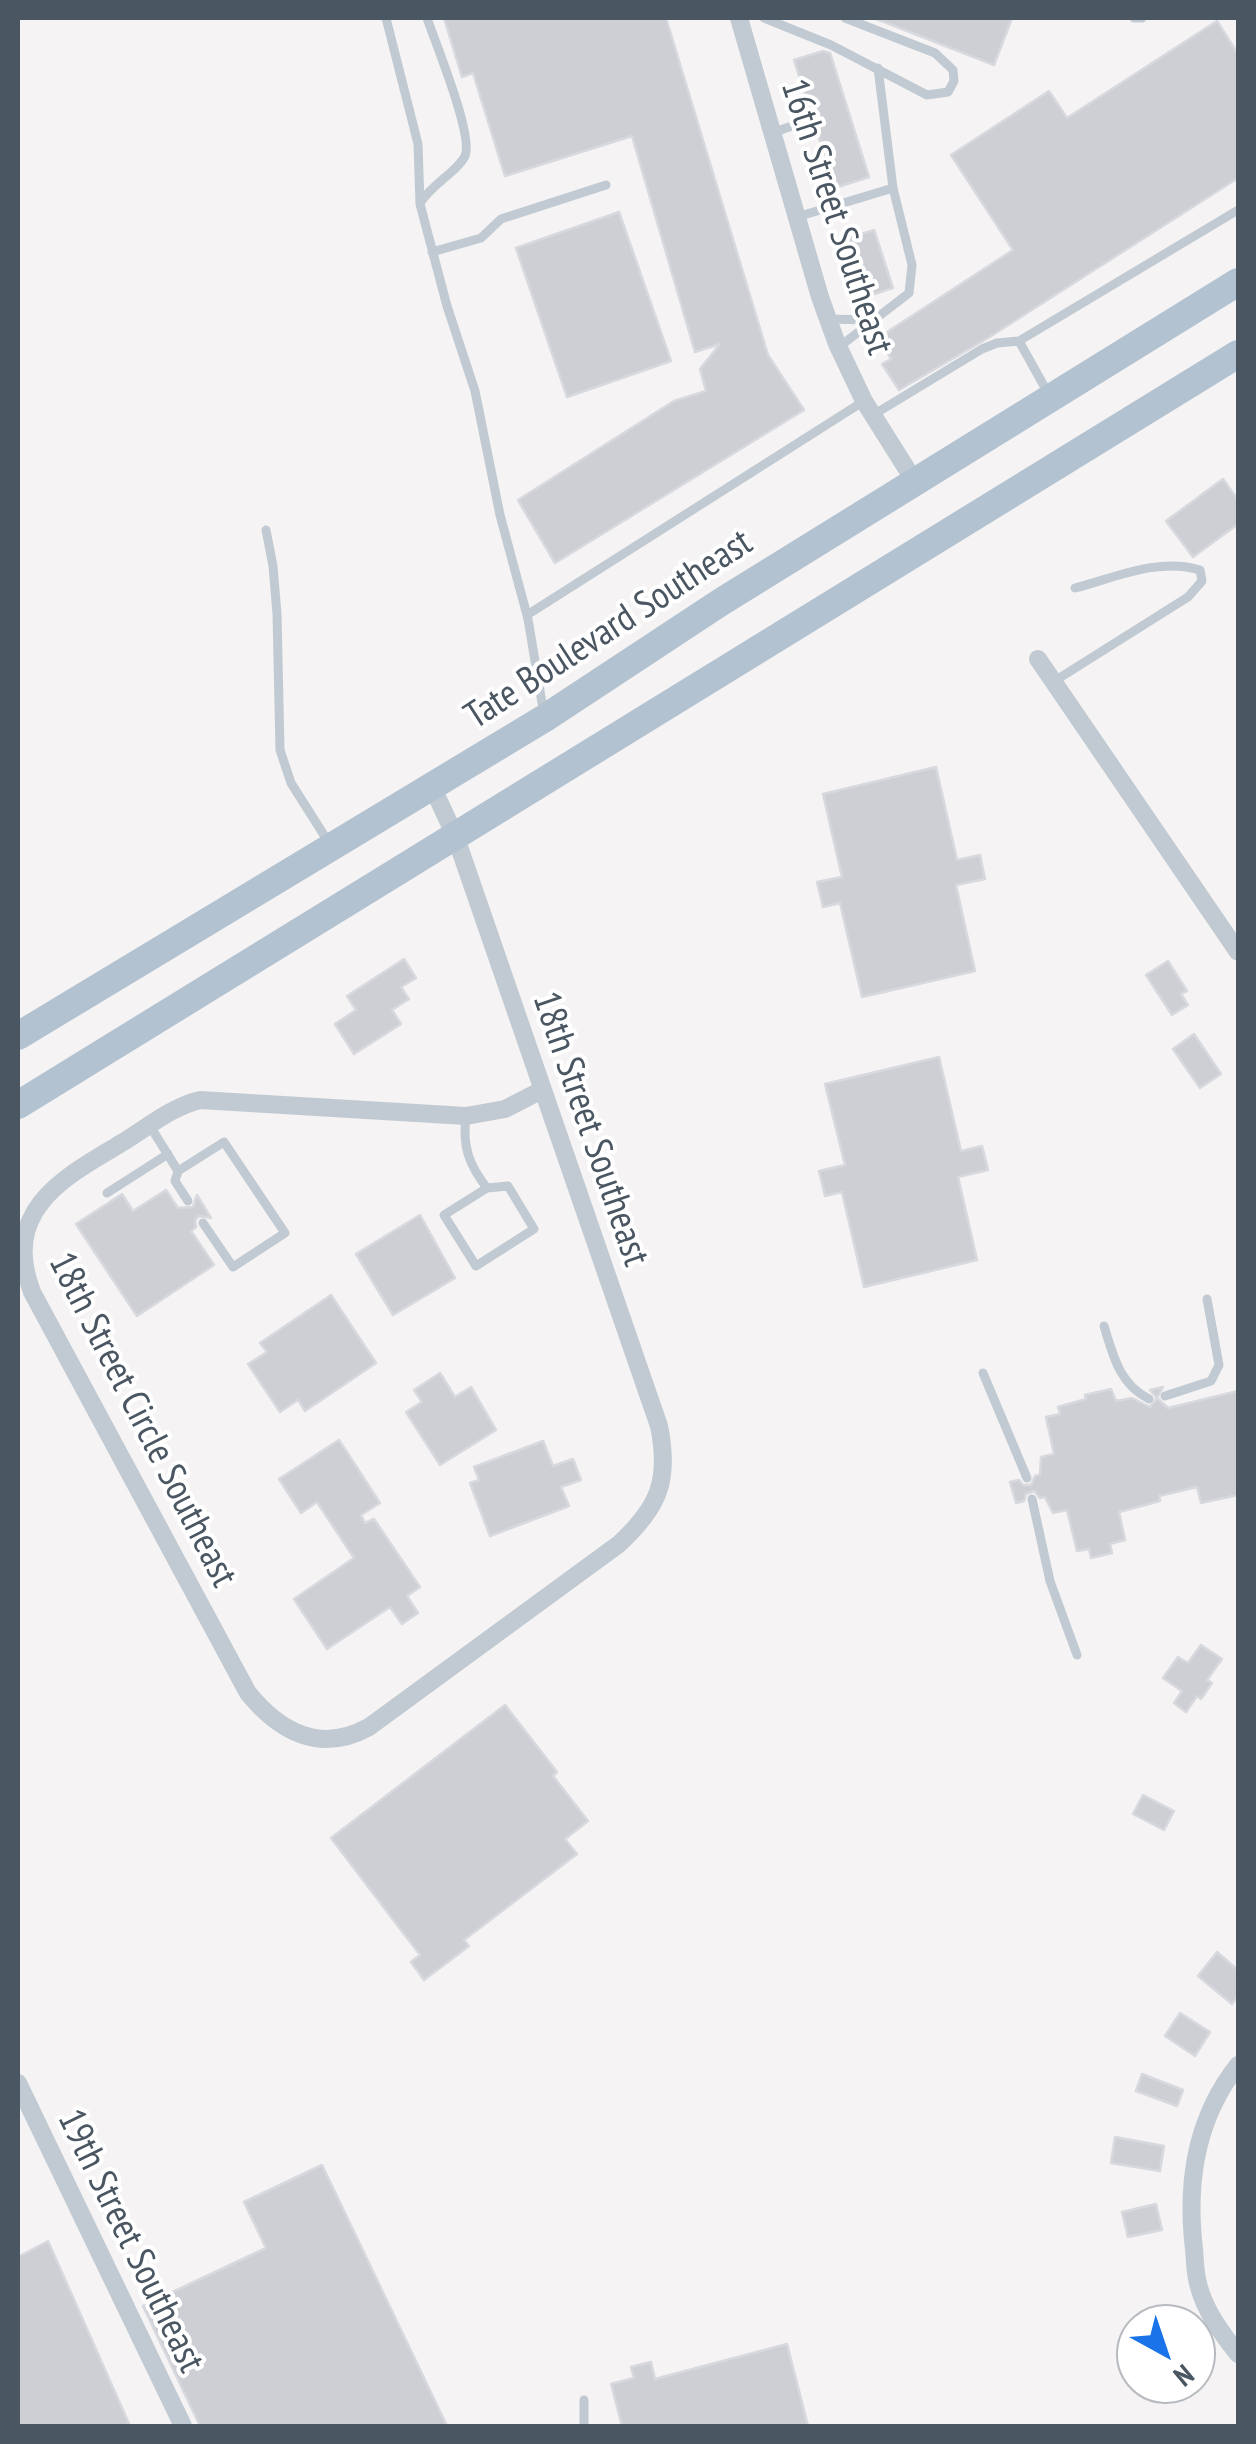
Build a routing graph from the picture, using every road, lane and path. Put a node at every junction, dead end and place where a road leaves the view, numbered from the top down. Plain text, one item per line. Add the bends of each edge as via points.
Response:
1 (386, 18) edge
2 (428, 18) edge
3 (738, 18) edge
4 (764, 18) edge
5 (845, 18) edge
6 (1134, 18) edge
7 (1142, 18) edge
8 (878, 68) junction
9 (803, 122) dead end
10 (772, 133) junction
11 (606, 185) dead end
12 (894, 188) junction
13 (420, 204) junction
14 (1238, 210) edge
15 (797, 217) junction
16 (432, 252) junction
17 (1238, 282) edge
18 (828, 319) junction
19 (870, 320) junction
20 (1019, 341) junction
21 (839, 347) junction
22 (1238, 354) edge
23 (1050, 398) junction
24 (868, 408) junction
25 (915, 482) junction
26 (266, 530) dead end
27 (1074, 588) dead end
28 (527, 614) junction
29 (1038, 659) dead end
30 (1053, 682) junction
31 (545, 718) junction
32 (432, 786) junction
33 (456, 838) junction
34 (331, 847) junction
35 (1238, 952) edge
36 (18, 1036) edge
37 (542, 1090) junction
38 (18, 1105) edge
39 (466, 1116) junction
40 (150, 1126) junction
41 (168, 1154) junction
42 (178, 1171) junction
43 (487, 1188) junction
44 (108, 1193) dead end
45 (188, 1201) dead end
46 (203, 1223) dead end
47 (1207, 1299) dead end
48 (1104, 1326) dead end
49 (983, 1373) dead end
50 (1165, 1396) dead end
51 (1148, 1399) dead end
52 (1027, 1478) dead end
53 (657, 1498) joint
54 (1032, 1499) dead end
55 (1077, 1655) dead end
56 (1238, 2065) edge
57 (18, 2083) edge
58 (1238, 2354) edge
59 (584, 2400) dead end
60 (183, 2426) edge
61 (584, 2426) edge

1 - 13 lane via 418,144
2 - 13 lane via 466,148
3 - 10 street, 16th Street Southeast
4 - 8 lane
5 - 8 lane via 934,52 953,70 954,81 948,92 927,96
6 - 7 lane
8 - 12 lane
9 - 10 lane
10 - 15 street, 16th Street Southeast
11 - 16 lane via 501,220 481,238
12 - 15 lane
12 - 19 lane via 912,280 909,293
13 - 16 lane
14 - 20 lane
15 - 18 street, 16th Street Southeast
16 - 28 lane via 475,391
17 - 23 main road, Tate Boulevard Southeast
18 - 19 lane
18 - 21 street, 16th Street Southeast
19 - 21 lane
20 - 23 lane
20 - 24 lane via 997,343
21 - 24 street, 16th Street Southeast
22 - 33 main road
23 - 25 main road, Tate Boulevard Southeast
24 - 25 street, 16th Street Southeast
24 - 28 lane
25 - 31 main road, Tate Boulevard Southeast
26 - 34 lane via 274,566 280,750 291,784
27 - 30 lane via 1156,566 1187,566 1200,570 1202,580 1188,597
28 - 31 lane
29 - 30 street
30 - 35 street
31 - 32 main road, Tate Boulevard Southeast
32 - 33 street, 18th Street Southeast
32 - 34 main road, Tate Boulevard Southeast
33 - 37 street, 18th Street Southeast
33 - 38 main road
34 - 36 main road, Tate Boulevard Southeast
37 - 39 street, 18th Street Circle Southeast via 506,1108
37 - 53 street, 18th Street Southeast via 658,1426 663,1462
39 - 40 street, 18th Street Circle Southeast via 213,1099 188,1103
39 - 43 lane via 464,1145
40 - 41 lane
40 - 53 street, 18th Street Circle Southeast via 38,1199 22,1232 22,1269 248,1692 280,1726 334,1740 368,1727 619,1544
41 - 42 lane
41 - 44 lane
42 - 45 lane via 175,1181
42 - 46 lane via 224,1142 285,1233 232,1267
43 - 43 lane via 508,1186 534,1229 476,1266 444,1214
47 - 50 lane via 1220,1365 1211,1381
48 - 51 lane via 1119,1373
49 - 52 lane
54 - 55 lane via 1050,1581
56 - 58 street via 1198,2146 1190,2217 1199,2288
57 - 60 street, 19th Street Southeast
59 - 61 lane

